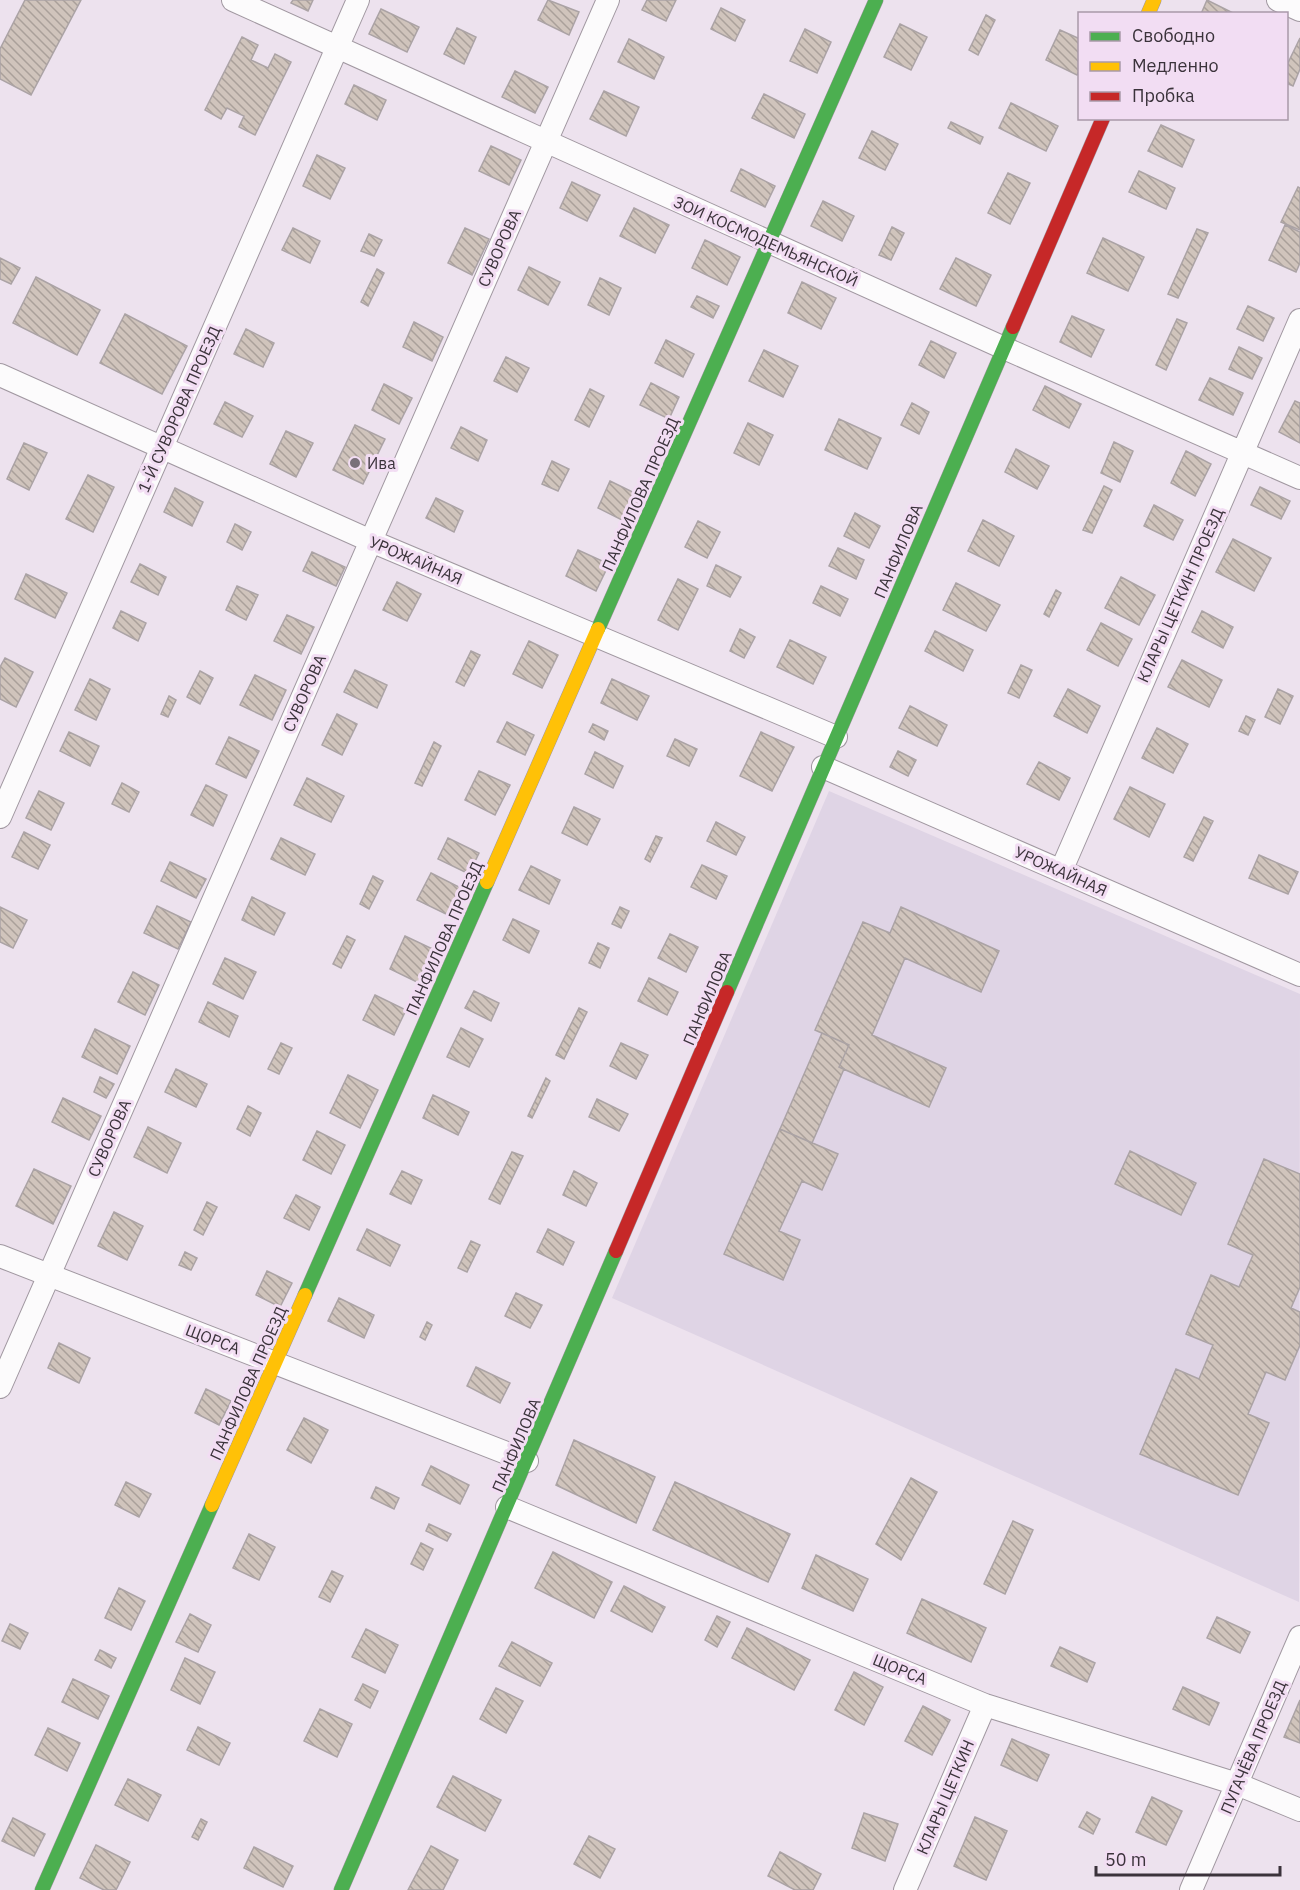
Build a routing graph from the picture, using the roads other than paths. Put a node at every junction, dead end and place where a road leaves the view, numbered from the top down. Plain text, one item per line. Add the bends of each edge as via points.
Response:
1 (233, 0) edge
2 (358, 0) edge
3 (608, 0) edge
4 (876, 0) edge
5 (1278, 0) edge
6 (1300, 10) edge
7 (338, 47) junction
8 (1102, 120) edge
9 (546, 142) junction
10 (769, 243) junction
11 (1300, 320) edge
12 (1004, 348) junction
13 (0, 375) edge
14 (162, 449) junction
15 (1242, 453) junction
16 (1300, 478) edge
17 (371, 541) junction
18 (596, 636) junction
19 (836, 737) junction
20 (823, 767) junction
21 (0, 817) edge
22 (1060, 871) junction
23 (1299, 971) edge
24 (0, 1256) edge
25 (49, 1275) junction
26 (275, 1363) junction
27 (0, 1387) edge
28 (527, 1461) junction
29 (507, 1507) junction
30 (1300, 1637) edge
31 (985, 1705) junction
32 (1237, 1784) junction
33 (1300, 1810) edge
34 (42, 1890) edge
35 (341, 1890) edge
36 (905, 1890) edge
37 (1191, 1890) edge

1 - 7 street, ЗОИ КОСМОДЕМЬЯНСКОЙ
2 - 7 street, 1-Й СУВОРОВА ПРОЕЗД
3 - 9 street, СУВОРОВА
4 - 10 street, ПАНФИЛОВА ПРОЕЗД
5 - 6 street
7 - 9 street, ЗОИ КОСМОДЕМЬЯНСКОЙ
7 - 14 street, 1-Й СУВОРОВА ПРОЕЗД
8 - 12 street, ПАНФИЛОВА
9 - 10 street, ЗОИ КОСМОДЕМЬЯНСКОЙ
9 - 17 street, СУВОРОВА
10 - 12 street, ЗОИ КОСМОДЕМЬЯНСКОЙ
10 - 18 street, ПАНФИЛОВА ПРОЕЗД
11 - 15 street, КЛАРЫ ЦЕТКИН ПРОЕЗД
12 - 15 street, ЗОИ КОСМОДЕМЬЯНСКОЙ
12 - 19 street, ПАНФИЛОВА
13 - 14 street, УРОЖАЙНАЯ
14 - 17 street, УРОЖАЙНАЯ
14 - 21 street, 1-Й СУВОРОВА ПРОЕЗД
15 - 16 street, ЗОИ КОСМОДЕМЬЯНСКОЙ
15 - 22 street, КЛАРЫ ЦЕТКИН ПРОЕЗД
17 - 18 street, УРОЖАЙНАЯ
17 - 25 street, СУВОРОВА
18 - 19 street, УРОЖАЙНАЯ
18 - 26 street, ПАНФИЛОВА ПРОЕЗД
19 - 20 street, ПАНФИЛОВА
20 - 22 street, УРОЖАЙНАЯ
20 - 28 street, ПАНФИЛОВА
22 - 23 street, УРОЖАЙНАЯ
24 - 25 street, ЩОРСА
25 - 26 street, ЩОРСА
25 - 27 street, СУВОРОВА
26 - 28 street, ЩОРСА
26 - 34 street, ПАНФИЛОВА ПРОЕЗД
28 - 29 street, ПАНФИЛОВА
29 - 31 street, ЩОРСА
29 - 35 street, ПАНФИЛОВА
30 - 32 street, ПУГАЧЁВА ПРОЕЗД
31 - 32 street, ЩОРСА
31 - 36 street, КЛАРЫ ЦЕТКИН
32 - 33 street, ЩОРСА
32 - 37 street, ПУГАЧЁВА ПРОЕЗД

